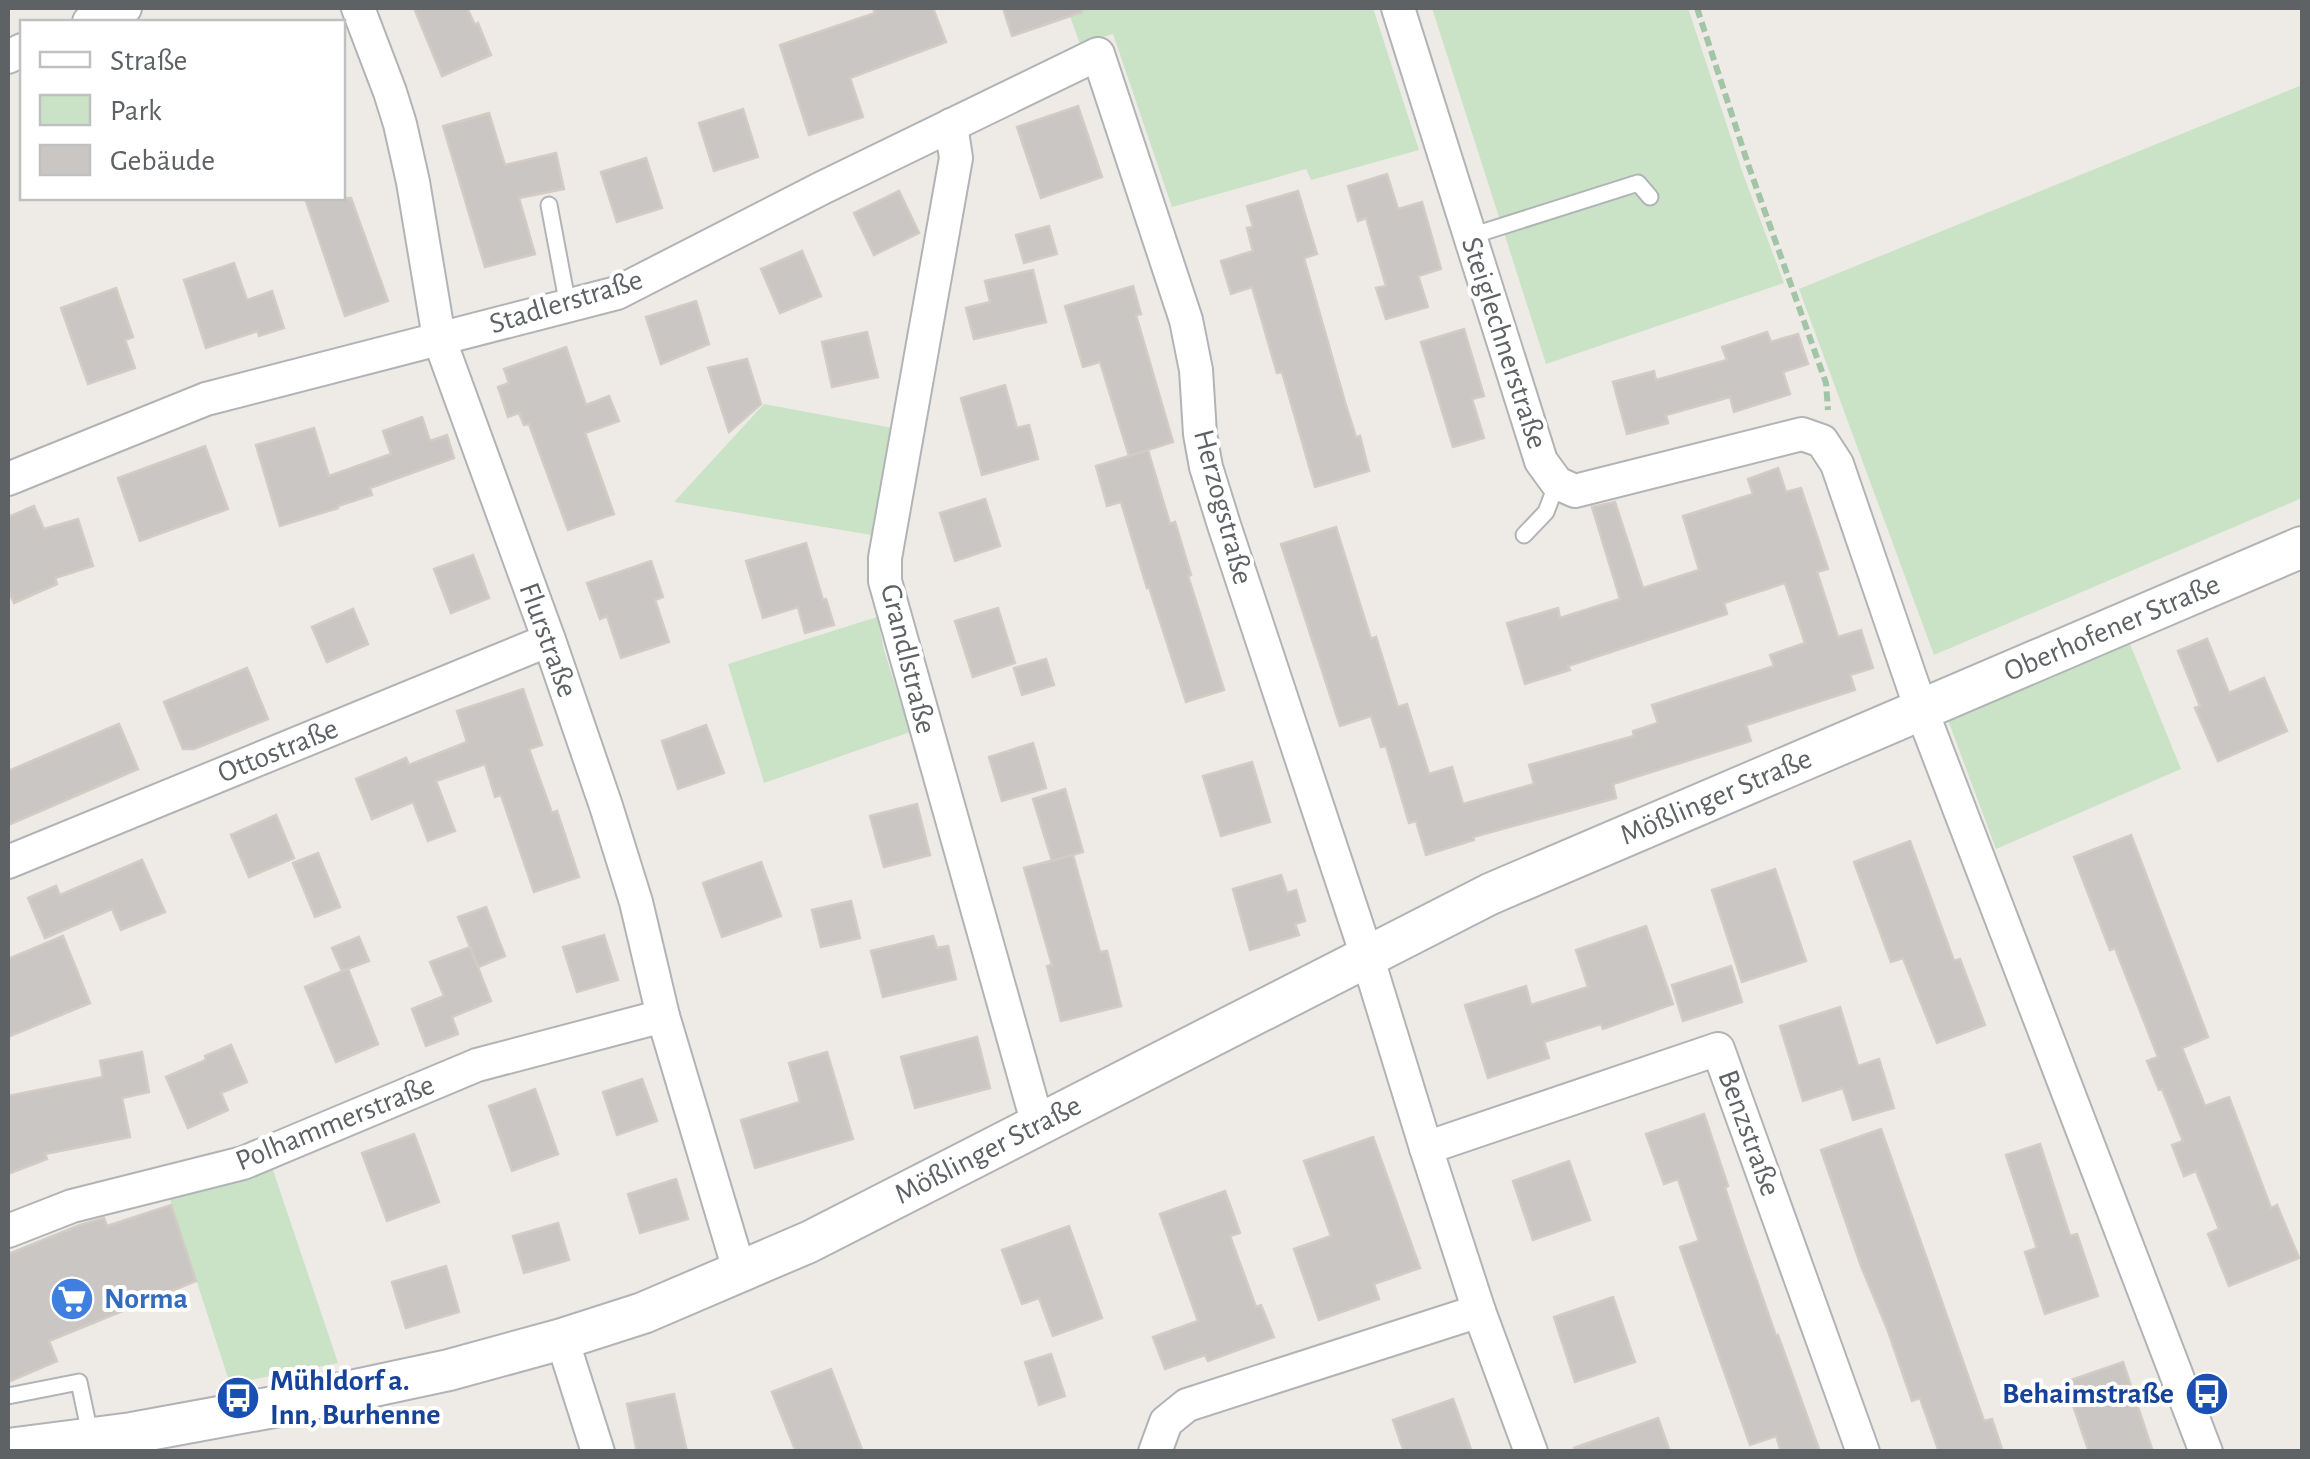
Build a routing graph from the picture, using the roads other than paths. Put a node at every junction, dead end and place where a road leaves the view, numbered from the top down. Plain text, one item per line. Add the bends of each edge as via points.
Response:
1 (125, 8) edge
2 (358, 8) edge
3 (1398, 8) edge
4 (94, 20) edge
5 (1098, 54) joint
6 (951, 125) junction
7 (1650, 197) dead end
8 (549, 204) dead end
9 (1471, 236) junction
10 (568, 306) junction
11 (439, 338) junction
12 (8, 480) edge
13 (1557, 483) junction
14 (1524, 535) dead end
15 (2302, 547) edge
16 (549, 640) junction
17 (1921, 709) junction
18 (8, 862) edge
19 (1367, 956) junction
20 (663, 1016) junction
21 (1038, 1125) junction
22 (1426, 1148) junction
23 (8, 1231) edge
24 (740, 1273) junction
25 (1479, 1311) junction
26 (562, 1339) junction
27 (8, 1396) edge
28 (91, 1438) junction
29 (8, 1449) edge
30 (598, 1452) edge
31 (1155, 1452) edge
32 (1530, 1452) edge
33 (1863, 1452) edge
34 (2206, 1452) edge

1 - 4 street
2 - 11 street, Flurstraße via 400,124
3 - 9 street, Steiglechnerstraße
5 - 6 street, Stadlerstraße
5 - 19 street, Herzogstraße via 1186,320 1206,467
6 - 10 street, Stadlerstraße via 617,294
6 - 21 street, Grandlstraße via 956,158 885,581
7 - 9 lane via 1638,183
8 - 10 lane
9 - 13 street, Steiglechnerstraße via 1542,462
10 - 11 street, Stadlerstraße
11 - 12 street, Stadlerstraße via 206,400
11 - 16 street, Flurstraße
13 - 14 lane via 1546,512
13 - 17 street, Steiglechnerstraße via 1575,491 1802,434 1822,441 1837,464
15 - 17 street, Oberhofener Straße
16 - 18 street, Ottostraße
16 - 20 street, Flurstraße via 636,902
17 - 19 street, Mößlinger Straße via 1490,894
17 - 34 street
19 - 21 street, Mößlinger Straße
19 - 22 street, Herzogstraße
20 - 23 street, Polhammerstraße via 477,1065 242,1163 72,1206
20 - 24 street, Flurstraße
21 - 24 street, Mößlinger Straße
22 - 25 street, Herzogstraße
22 - 33 street, Benzstraße via 1718,1049
24 - 26 street, Mößlinger Straße
25 - 31 street via 1187,1405 1166,1422
25 - 32 street, Herzogstraße
26 - 28 street, Mößlinger Straße via 290,1404
26 - 30 street
27 - 28 lane via 79,1382
28 - 29 street, Mößlinger Straße

